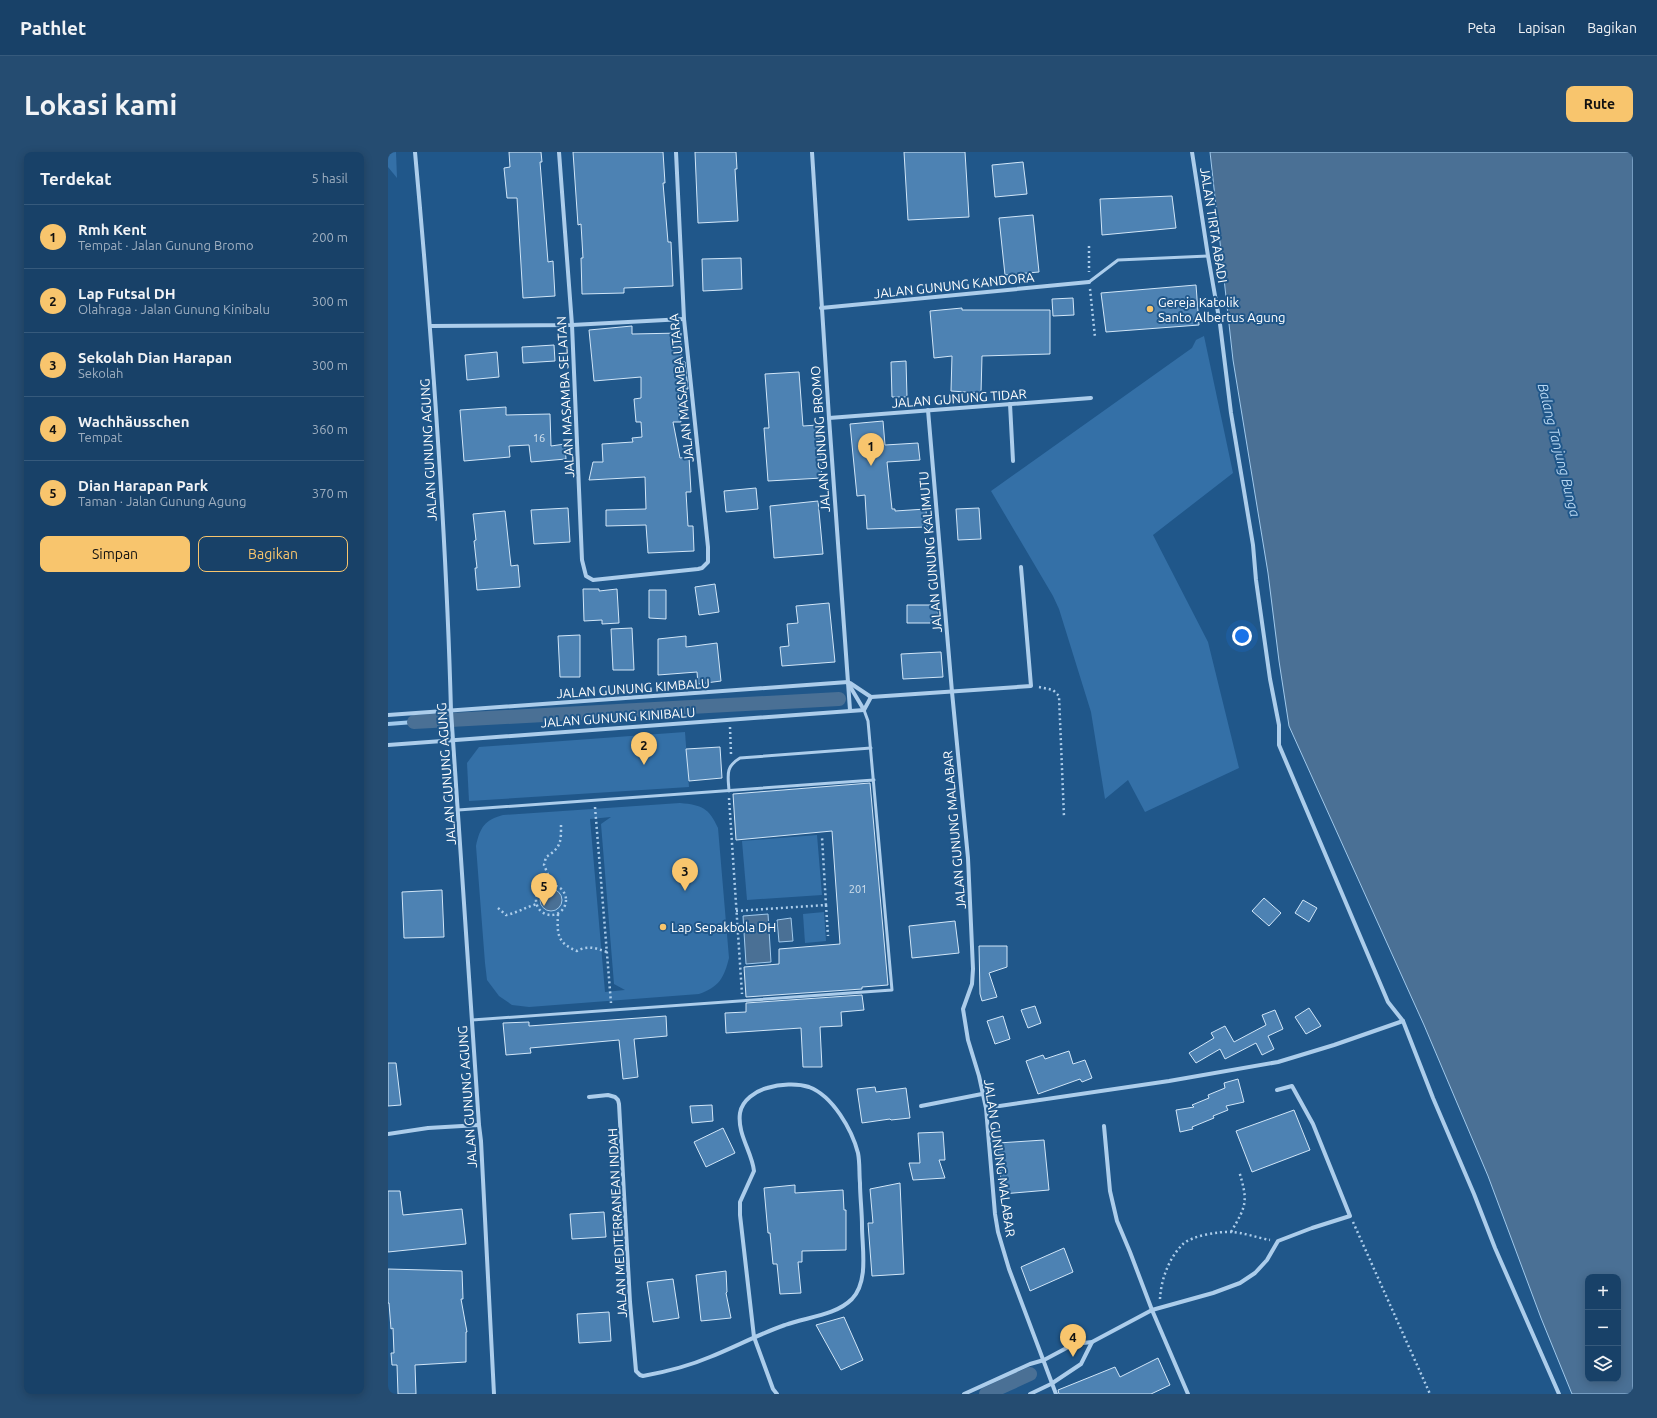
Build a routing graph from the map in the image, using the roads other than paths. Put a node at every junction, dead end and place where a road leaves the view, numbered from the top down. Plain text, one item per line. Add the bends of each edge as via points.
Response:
1 (415, 152) edge
2 (559, 152) edge
3 (676, 152) edge
4 (812, 152) edge
5 (1192, 152) edge
6 (1208, 256) junction
7 (1089, 282) joint
8 (821, 308) junction
9 (684, 319) junction
10 (572, 325) junction
11 (431, 326) junction
12 (1091, 398) dead end
13 (1010, 404) junction
14 (928, 410) junction
15 (829, 418) junction
16 (1013, 461) dead end
17 (1021, 567) dead end
18 (650, 574) joint
19 (848, 682) junction
20 (952, 692) junction
21 (871, 697) junction
22 (850, 710) junction
23 (864, 710) junction
24 (451, 714) junction
25 (388, 715) edge
26 (453, 737) junction
27 (388, 744) edge
28 (871, 748) junction
29 (874, 780) junction
30 (728, 791) junction
31 (458, 810) junction
32 (472, 1020) junction
33 (1403, 1021) junction
34 (1276, 1090) dead end
35 (982, 1094) junction
36 (589, 1098) dead end
37 (921, 1106) dead end
38 (986, 1108) junction
39 (478, 1125) junction
40 (1104, 1126) dead end
41 (388, 1134) edge
42 (1152, 1310) junction
43 (754, 1337) junction
44 (1092, 1342) junction
45 (1044, 1360) junction
46 (1052, 1384) junction
47 (773, 1389) junction
48 (494, 1394) edge
49 (773, 1394) edge
50 (777, 1394) edge
51 (964, 1394) edge
52 (1030, 1394) edge
53 (1056, 1394) edge
54 (1188, 1394) edge
55 (1559, 1394) edge

1 - 11 street, JALAN GUNUNG AGUNG
2 - 10 street, JALAN MASAMBA SELATAN
3 - 9 street, JALAN MASAMBA UTARA
4 - 8 street, JALAN GUNUNG BROMO
5 - 6 street, JALAN TIRTA ABADI
6 - 7 lane via 1118,260
6 - 33 street, JALAN TIRTA ABADI via 1253,545 1270,679 1279,725 1279,745 1388,1002
7 - 8 street, JALAN GUNUNG KANDORA
8 - 15 street, JALAN GUNUNG BROMO
9 - 10 street
9 - 18 street, JALAN MASAMBA UTARA via 708,562 698,569
10 - 11 street
10 - 18 street, JALAN MASAMBA SELATAN via 584,572 593,580
11 - 24 street, JALAN GUNUNG AGUNG
12 - 13 street, JALAN GUNUNG TIDAR
13 - 14 street, JALAN GUNUNG TIDAR
13 - 16 street
14 - 15 street, JALAN GUNUNG TIDAR
14 - 20 street, JALAN GUNUNG KALIMUTU
15 - 19 street, JALAN GUNUNG BROMO
17 - 20 street via 1031,686
19 - 21 street
19 - 22 street, JALAN GUNUNG BROMO
19 - 23 street
19 - 24 street, JALAN GUNUNG KIMBALU
20 - 21 street
20 - 35 street, JALAN GUNUNG MALABAR via 973,941 973,978 963,1009
21 - 23 street
22 - 23 street, JALAN GUNUNG KINIBALU
22 - 26 street, JALAN GUNUNG KINIBALU
23 - 28 lane
24 - 25 street, JALAN GUNUNG KIMBALU
24 - 26 street, JALAN GUNUNG AGUNG
26 - 27 street, JALAN GUNUNG KINIBALU
26 - 31 street, JALAN GUNUNG AGUNG
28 - 29 lane
28 - 30 lane via 740,758 731,763
29 - 30 lane
29 - 32 lane via 892,990
30 - 31 lane
31 - 32 street, JALAN GUNUNG AGUNG
32 - 39 street, JALAN GUNUNG AGUNG
33 - 38 street via 1278,1062
33 - 55 street, JALAN TIRTA ABADI via 1495,1248
34 - 42 street via 1292,1086 1313,1124 1350,1216 1278,1242 1255,1273 1240,1283
35 - 37 street
35 - 38 street, JALAN GUNUNG MALABAR
36 - 43 street, JALAN MEDITERRANEAN INDAH via 613,1096 619,1104 630,1302 636,1368 640,1375 692,1364
38 - 45 street, JALAN GUNUNG MALABAR via 998,1232 1009,1269
39 - 41 street
39 - 48 street, JALAN GUNUNG AGUNG via 481,1141
40 - 42 street via 1110,1191 1117,1221
42 - 44 street
42 - 54 street
43 - 43 street via 740,1215 740,1202 754,1172 741,1128 740,1112 751,1096 766,1088 791,1084 808,1087 818,1091 835,1108 855,1143 860,1184 863,1265 861,1280 851,1299 831,1311
43 - 47 street
44 - 45 street via 1074,1344
44 - 46 street via 1082,1364
45 - 46 street, JALAN GUNUNG MALABAR
45 - 51 street
46 - 52 street
46 - 53 street, JALAN GUNUNG MALABAR
47 - 49 street
47 - 50 street

